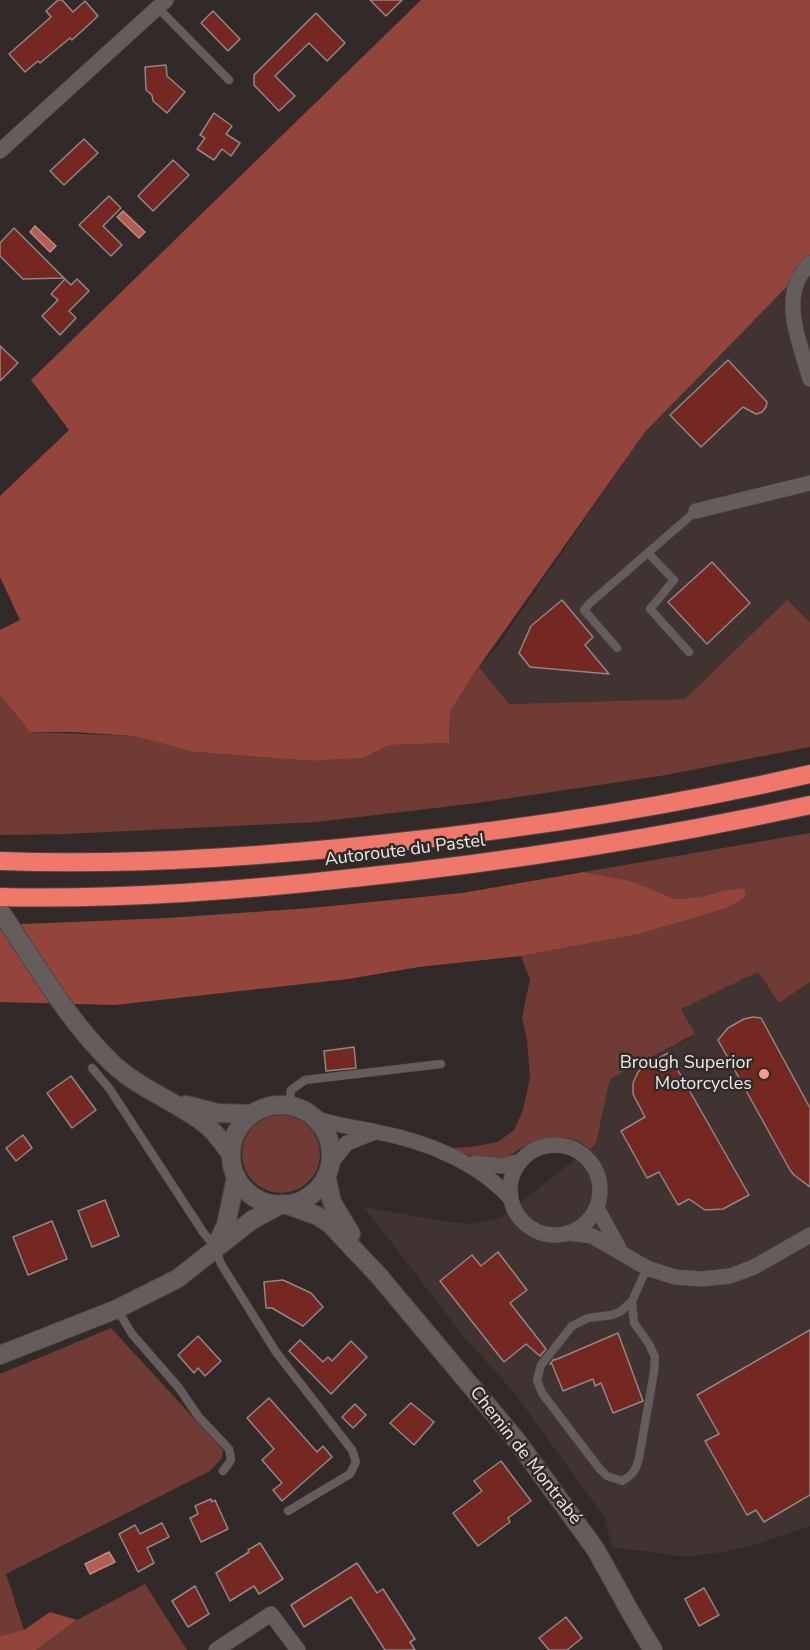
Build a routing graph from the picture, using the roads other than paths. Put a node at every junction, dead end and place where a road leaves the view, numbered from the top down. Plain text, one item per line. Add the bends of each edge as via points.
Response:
1 (162, 4) edge
2 (229, 80) dead end
3 (0, 151) edge
4 (810, 263) edge
5 (810, 379) edge
6 (810, 483) edge
7 (696, 511) joint
8 (648, 554) junction
9 (617, 648) dead end
10 (689, 652) dead end
11 (810, 774) edge
12 (810, 805) edge
13 (0, 861) edge
14 (0, 897) edge
15 (0, 911) edge
16 (441, 1064) dead end
17 (92, 1068) dead end
18 (161, 1095) junction
19 (289, 1106) junction
20 (252, 1114) junction
21 (315, 1118) junction
22 (377, 1132) junction
23 (231, 1154) junction
24 (520, 1161) junction
25 (465, 1162) junction
26 (328, 1170) junction
27 (236, 1177) junction
28 (511, 1199) junction
29 (284, 1204) junction
30 (597, 1208) junction
31 (570, 1233) junction
32 (810, 1235) edge
33 (215, 1247) junction
34 (622, 1252) junction
35 (647, 1268) junction
36 (379, 1276) junction
37 (632, 1301) junction
38 (117, 1309) junction
39 (0, 1355) edge
40 (223, 1471) dead end
41 (288, 1510) dead end
42 (216, 1650) edge
43 (298, 1650) edge
44 (653, 1650) edge

1 - 2 lane
1 - 3 street
4 - 5 street via 798,279 793,310
6 - 7 street
7 - 8 lane
8 - 9 lane via 584,610
8 - 10 lane via 674,580 650,609
11 - 13 highway, Autoroute du Pastel via 554,823 402,842 180,861
12 - 14 highway, Autoroute du Pastel via 624,842 466,866 180,893
15 - 18 street via 97,1048 132,1079
16 - 19 lane via 305,1080 291,1090
17 - 33 lane
18 - 20 street via 211,1112
18 - 23 street via 204,1123
19 - 20 street via 274,1106
19 - 21 street
20 - 23 street via 239,1128
21 - 22 street via 336,1126
21 - 26 street via 326,1134 331,1154
22 - 25 street
22 - 26 street via 347,1143
23 - 27 street
24 - 25 street via 502,1166
24 - 28 street via 511,1179
24 - 30 street via 551,1145 584,1155 600,1185
25 - 28 street via 486,1175
26 - 29 street via 309,1196
26 - 36 street, Chemin de Montrabé via 328,1191 337,1214
27 - 29 street via 260,1200
27 - 33 street via 226,1225
28 - 31 street via 514,1210 528,1226 548,1235
29 - 33 street via 252,1220
29 - 36 street, Chemin de Montrabé via 330,1224
30 - 31 street via 586,1223
30 - 34 street
31 - 34 street via 592,1236
32 - 35 street via 730,1276 675,1277
33 - 38 street via 177,1279
33 - 41 lane via 220,1264 276,1352 352,1450 356,1462 350,1474
34 - 35 street
35 - 37 lane
36 - 44 street, Chemin de Montrabé via 551,1485 596,1550
37 - 37 lane via 620,1312 588,1318 572,1326 541,1365 537,1380 542,1393 599,1468 607,1476 622,1481 635,1471 639,1458 655,1357 634,1323
38 - 39 street
38 - 40 lane via 132,1334 228,1449 231,1460
42 - 43 street via 271,1614

